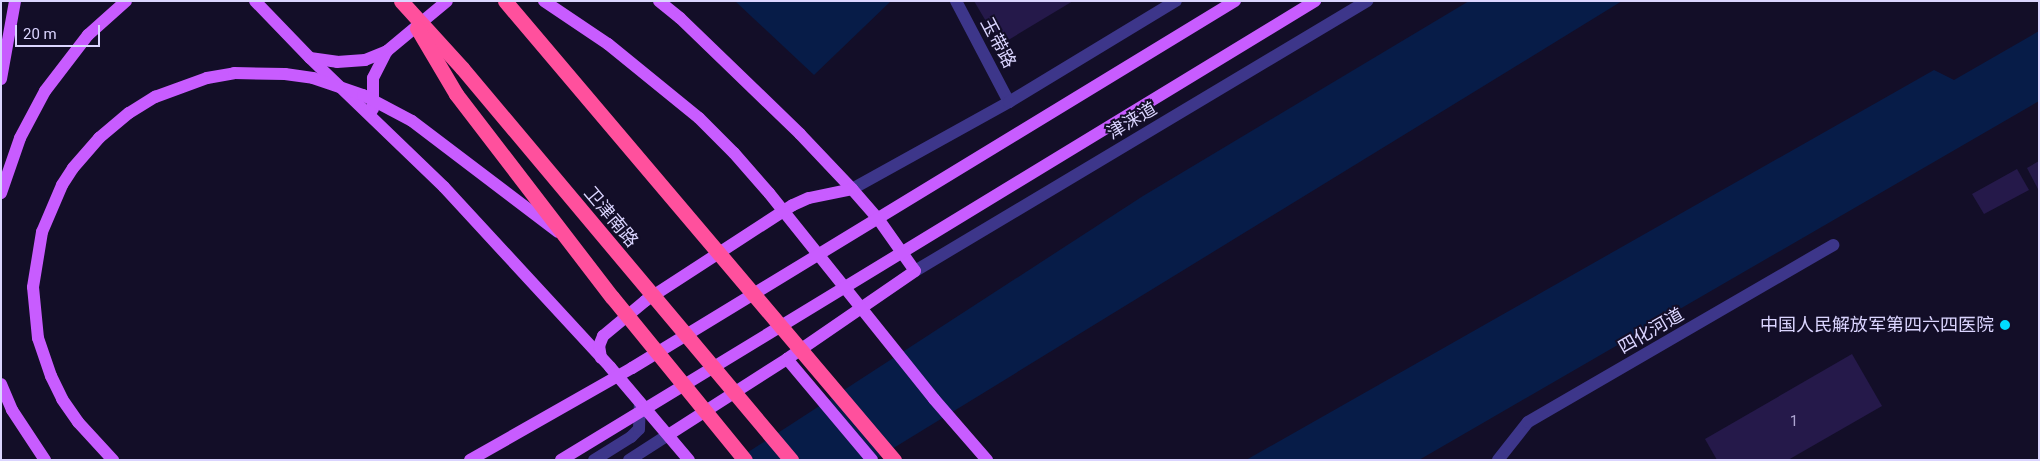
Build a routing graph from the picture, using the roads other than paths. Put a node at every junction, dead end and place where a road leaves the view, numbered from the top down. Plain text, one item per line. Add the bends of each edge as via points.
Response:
1 (15, 1) edge
2 (126, 1) edge
3 (255, 1) edge
4 (447, 1) edge
5 (505, 1) edge
6 (544, 1) edge
7 (659, 1) edge
8 (956, 1) edge
9 (1176, 1) edge
10 (1235, 1) edge
11 (1315, 1) edge
12 (1367, 1) edge
13 (402, 2) edge
14 (387, 51) junction
15 (310, 58) junction
16 (1, 79) edge
17 (1009, 102) junction
18 (375, 120) junction
19 (852, 189) junction
20 (1, 193) edge
21 (567, 238) junction
22 (1833, 245) dead end
23 (915, 271) junction
24 (601, 358) junction
25 (787, 358) junction
26 (1, 384) edge
27 (640, 404) junction
28 (668, 435) junction
29 (689, 459) edge
30 (45, 460) edge
31 (113, 460) edge
32 (470, 460) edge
33 (561, 460) edge
34 (594, 460) edge
35 (629, 460) edge
36 (745, 460) edge
37 (791, 460) edge
38 (872, 460) edge
39 (894, 460) edge
40 (987, 460) edge
41 (1498, 460) edge

1 - 16 main road
2 - 20 main road via 88,36 45,91 20,138
3 - 15 main road
4 - 14 main road
5 - 39 highway, bridge
6 - 40 main road, bridge via 608,44 699,118 734,153
7 - 19 main road via 793,127
8 - 17 street, 玉带路
9 - 17 street
10 - 32 main road, bridge via 632,368
11 - 33 main road, bridge
12 - 23 street, 津涞道
13 - 21 highway, bridge via 456,94
13 - 37 highway, 卫津南路, bridge via 462,68
14 - 15 main road via 365,60 337,62
14 - 18 main road via 373,78
15 - 18 main road
17 - 19 street
18 - 24 main road via 444,187
19 - 23 main road via 880,220
19 - 24 main road via 809,198 793,205 645,301 603,336 599,346
21 - 31 main road, bridge via 412,121 343,87 285,74 234,73 207,78 155,97 99,138 73,168 48,214 34,269 35,322 51,376 78,422
21 - 36 highway, bridge
22 - 41 street, 四化河道 via 1528,422
23 - 25 main road
24 - 27 main road
25 - 28 main road
25 - 38 main road
26 - 30 main road via 12,410
27 - 28 main road
27 - 34 street via 639,429 632,437
28 - 29 main road
28 - 35 street

